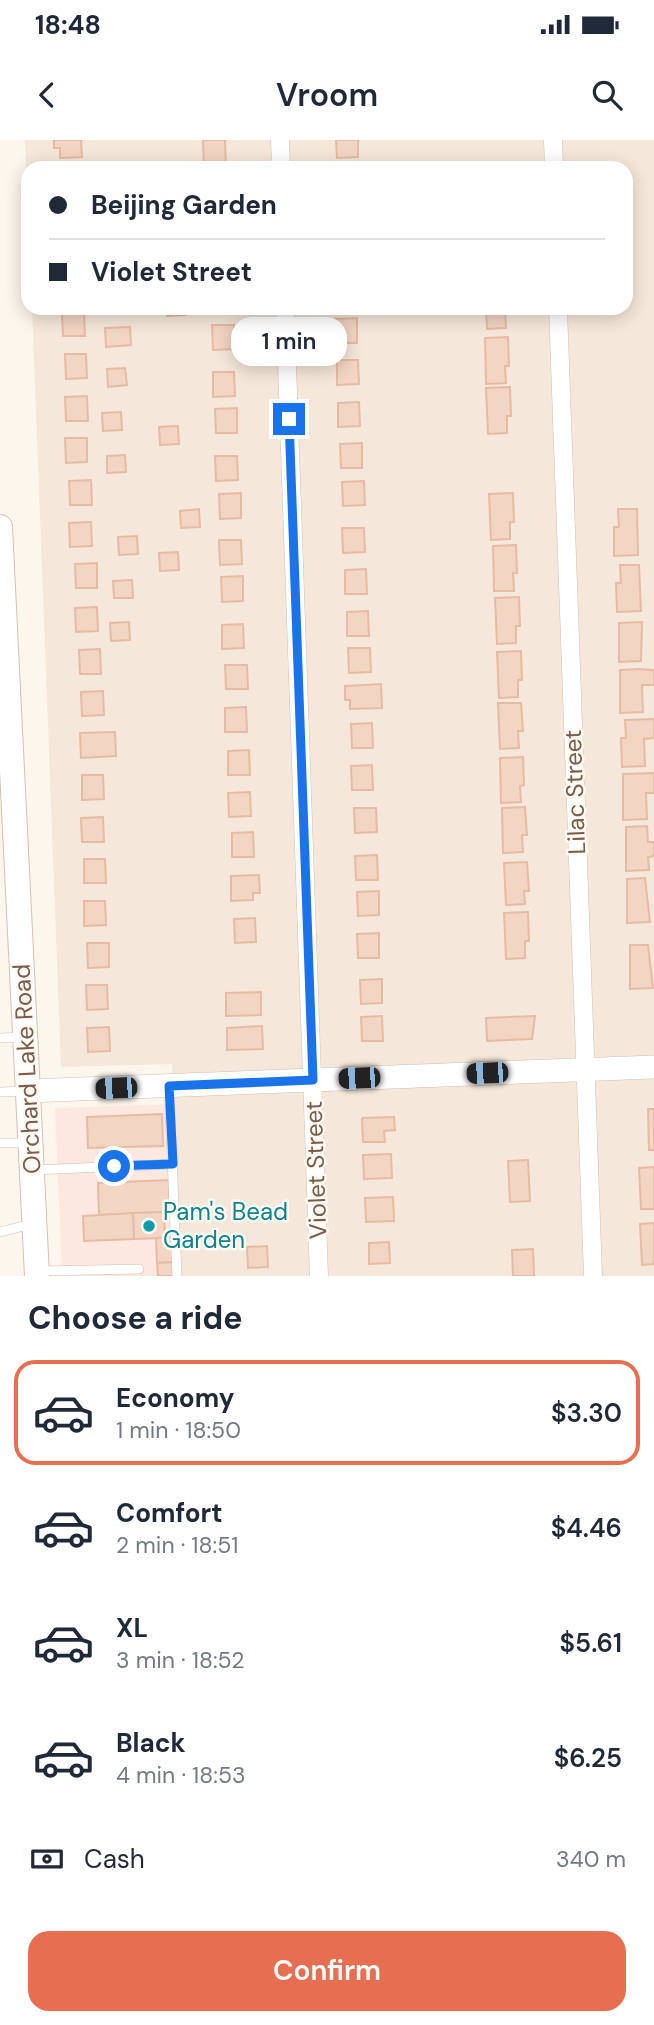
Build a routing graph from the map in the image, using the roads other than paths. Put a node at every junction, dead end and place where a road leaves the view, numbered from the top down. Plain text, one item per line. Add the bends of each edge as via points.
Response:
1 (280, 140) edge
2 (552, 140) edge
3 (281, 161) edge
4 (554, 161) edge
5 (285, 315) edge
6 (558, 315) edge
7 (0, 527) edge
8 (0, 548) edge
9 (25, 1037) junction
10 (0, 1038) edge
11 (654, 1067) edge
12 (585, 1070) junction
13 (313, 1080) junction
14 (169, 1086) junction
15 (0, 1091) edge
16 (28, 1091) junction
17 (0, 1143) edge
18 (31, 1143) junction
19 (173, 1164) junction
20 (32, 1170) junction
21 (34, 1224) junction
22 (0, 1232) edge
23 (139, 1269) dead end
24 (37, 1274) edge
25 (177, 1276) edge
26 (319, 1276) edge
27 (593, 1276) edge

1 - 3 street
2 - 4 street
5 - 13 street, Violet Street
6 - 12 street, Lilac Street
7 - 8 main road, Orchard Lake Road
8 - 9 main road, Orchard Lake Road
9 - 10 lane
9 - 16 main road, Orchard Lake Road
11 - 12 street
12 - 13 street
12 - 27 street, Lilac Street
13 - 14 street
13 - 26 street, Violet Street
14 - 16 street
14 - 19 lane
15 - 16 lane
16 - 18 main road, Orchard Lake Road
17 - 18 lane
18 - 20 main road, Orchard Lake Road
19 - 20 lane
19 - 25 lane
20 - 21 main road, Orchard Lake Road
21 - 22 lane
21 - 24 main road, Orchard Lake Road
23 - 24 lane

